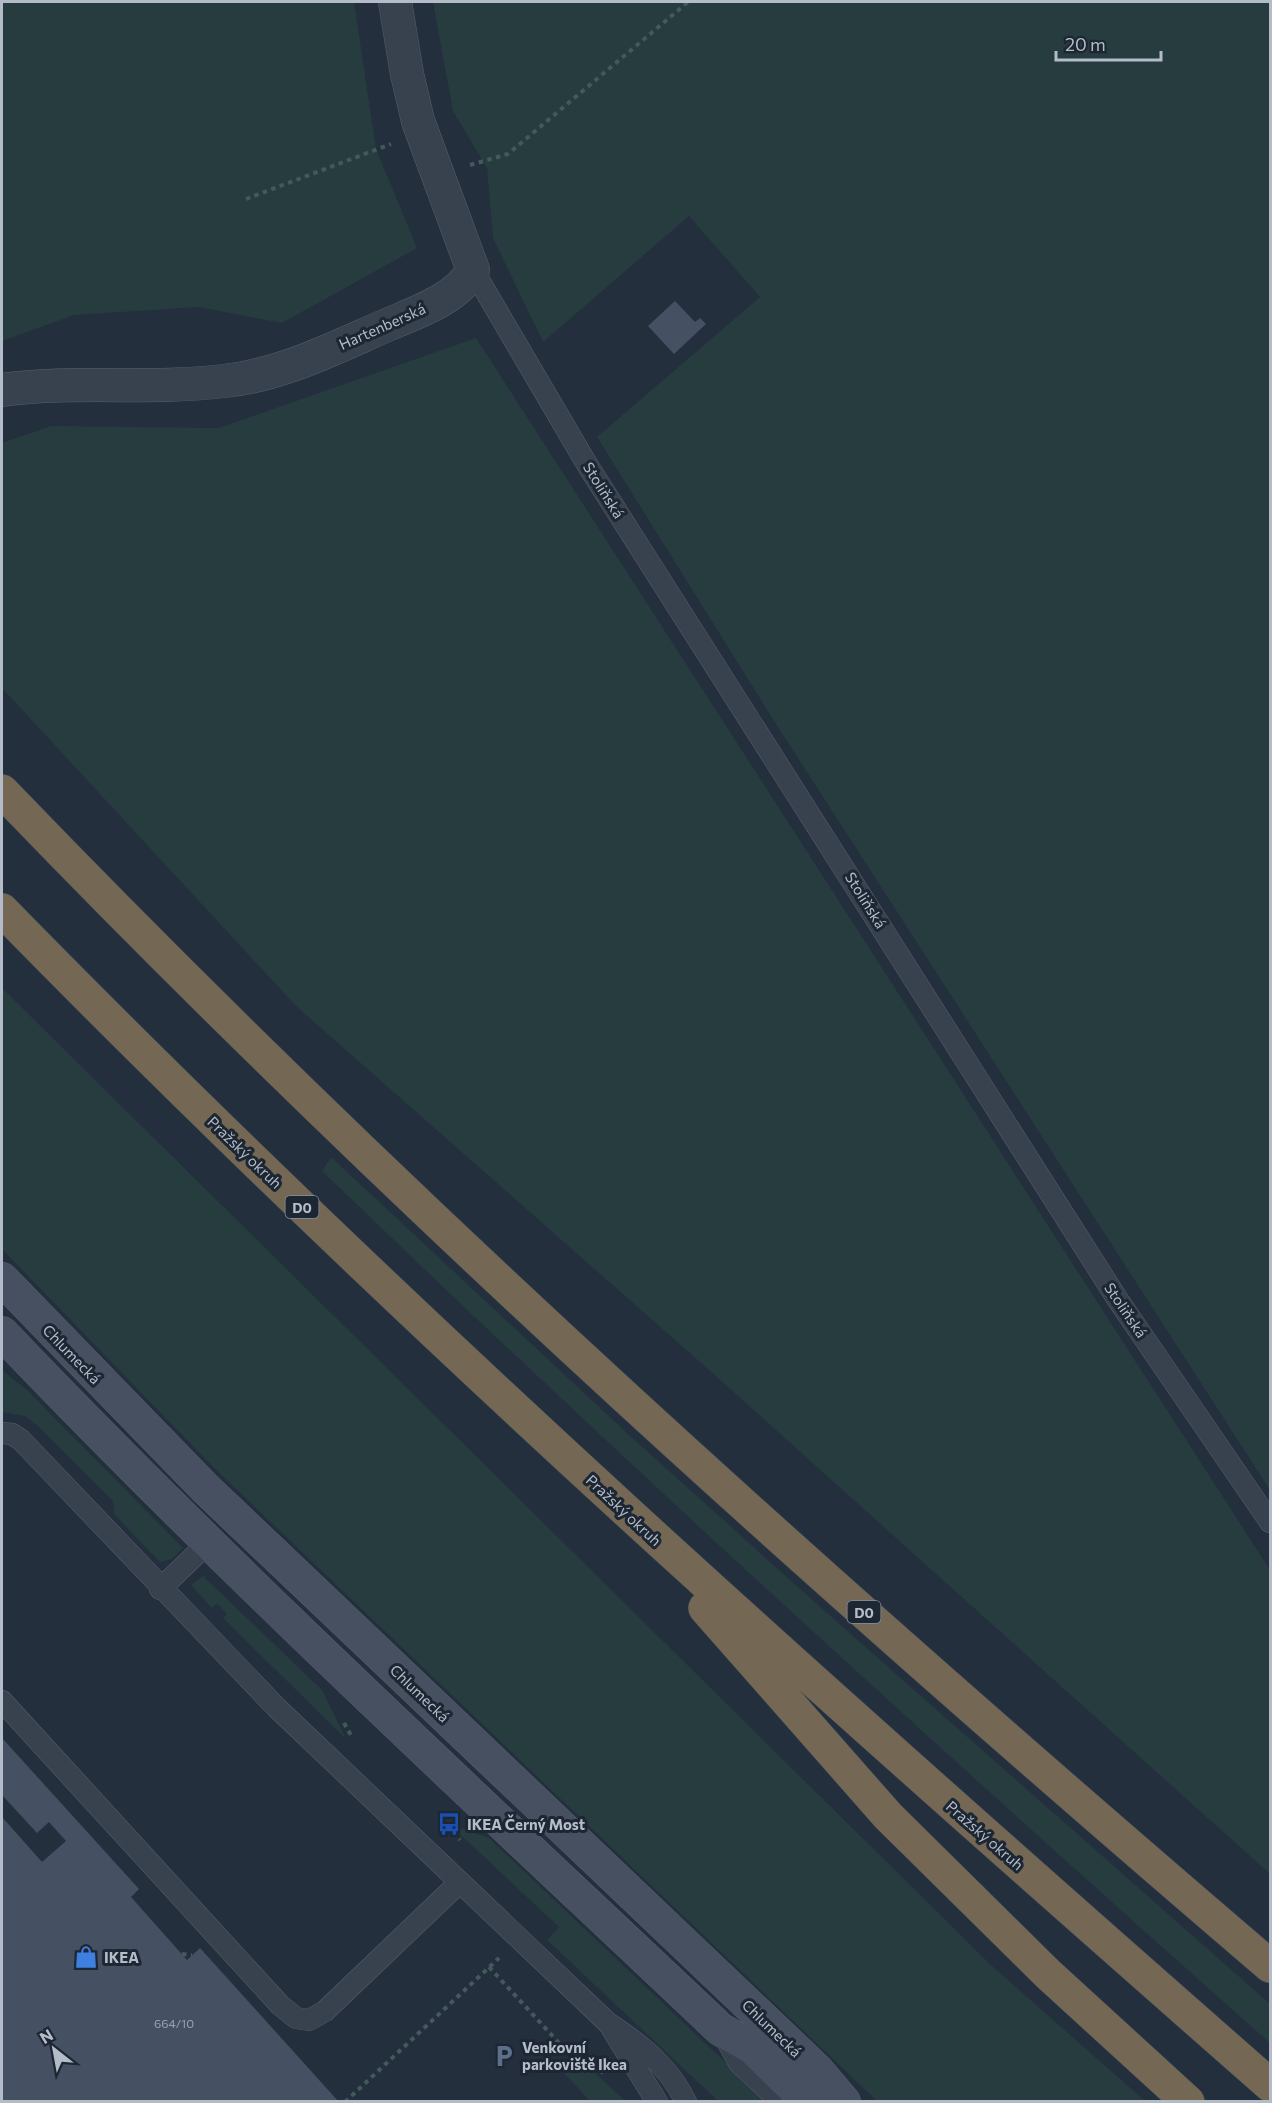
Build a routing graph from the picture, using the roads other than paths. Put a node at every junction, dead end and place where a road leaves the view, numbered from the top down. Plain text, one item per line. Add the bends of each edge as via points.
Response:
1 (396, 2) edge
2 (473, 270) junction
3 (2, 390) edge
4 (2, 791) edge
5 (2, 910) edge
6 (2, 1279) edge
7 (2, 1333) edge
8 (2, 1433) edge
9 (609, 1497) junction
10 (1270, 1522) edge
11 (208, 1543) junction
12 (160, 1589) junction
13 (2, 1701) edge
14 (460, 1882) junction
15 (1270, 1966) edge
16 (608, 2023) junction
17 (720, 2029) junction
18 (671, 2075) junction
19 (1270, 2085) edge
20 (657, 2102) edge
21 (686, 2102) edge
22 (695, 2102) edge
23 (781, 2102) edge
24 (808, 2102) edge
25 (844, 2102) edge
26 (1188, 2102) edge

1 - 2 street via 418,121
2 - 3 street, Hartenberská via 455,291 418,312 279,371 226,381 162,386
2 - 10 lane, Stoliňská via 588,466 1118,1299
4 - 15 highway, D0 via 219,1009 545,1322 962,1699
5 - 9 highway, Pražský okruh / D0 via 339,1244
6 - 25 main road, Chlumecká via 205,1488 809,2062
7 - 11 main road, Chlumecká
8 - 12 lane via 21,1440
9 - 19 highway, Pražský okruh / D0
9 - 26 highway via 888,1816 1048,1974
11 - 12 lane
11 - 17 main road, Chlumecká
12 - 14 lane via 276,1707
13 - 14 lane via 200,1919 296,2018 309,2020 325,2011
14 - 16 lane
16 - 18 lane via 642,2046
16 - 20 lane
17 - 23 lane via 739,2063
17 - 24 main road, Chlumecká via 753,2048
18 - 21 lane
18 - 22 lane

